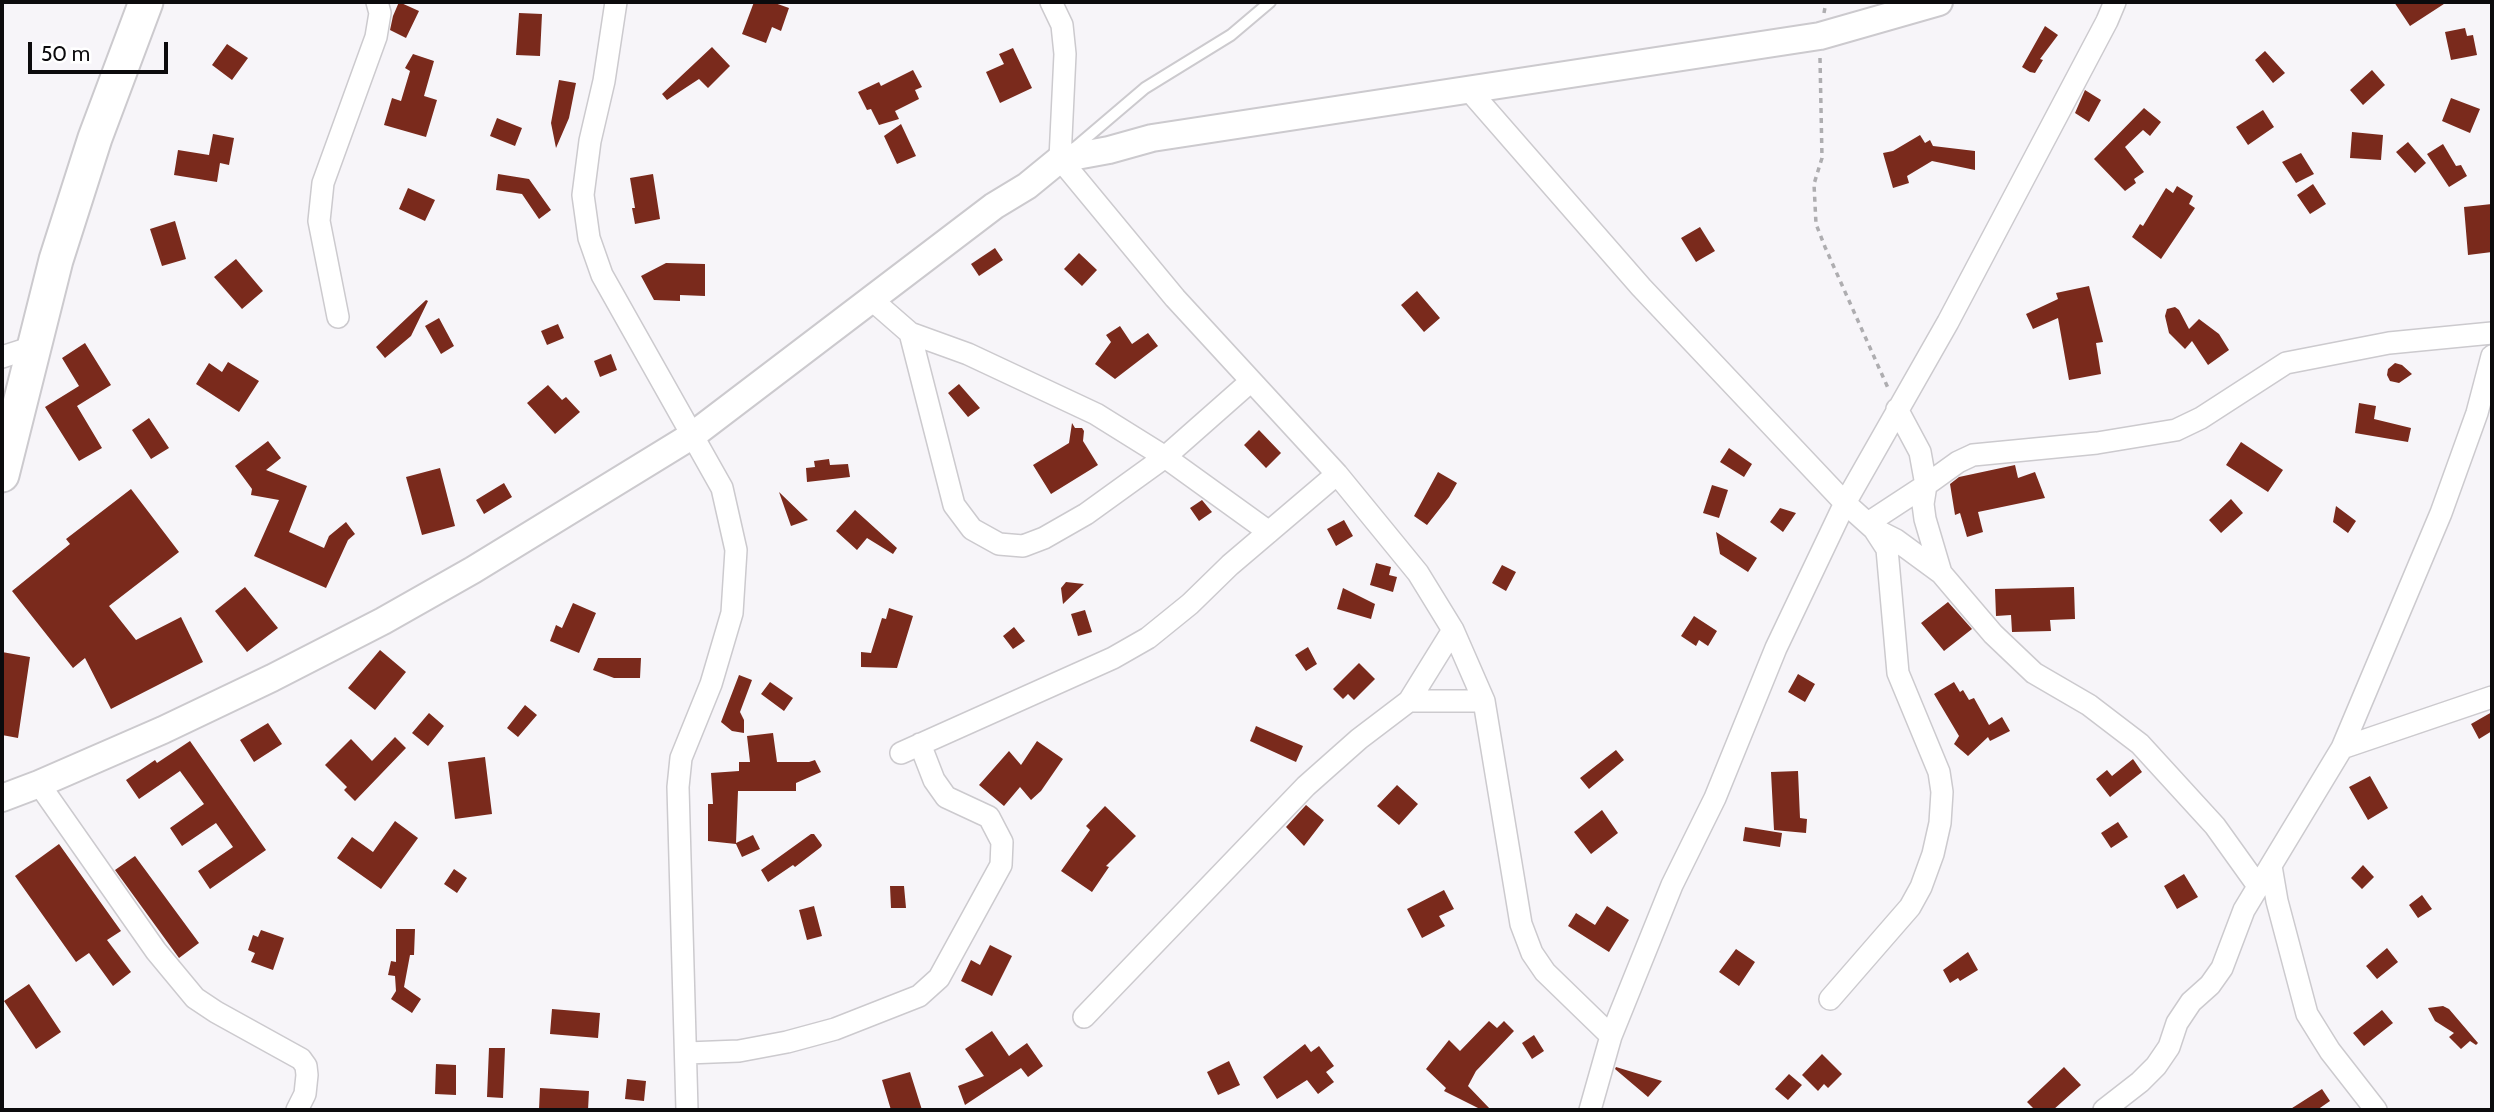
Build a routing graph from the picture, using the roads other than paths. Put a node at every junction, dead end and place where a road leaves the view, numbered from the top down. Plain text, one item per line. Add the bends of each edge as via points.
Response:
1 (146, 2) edge
2 (377, 2) edge
3 (616, 2) edge
4 (1051, 2) edge
5 (1270, 2) edge
6 (1939, 2) edge
7 (2115, 2) edge
8 (1469, 90) junction
9 (1060, 159) junction
10 (872, 299) junction
11 (338, 317) dead end
12 (910, 333) junction
13 (2492, 333) edge
14 (33, 347) junction
15 (2492, 356) edge
16 (2, 357) edge
17 (1250, 382) junction
18 (1897, 409) junction
19 (2484, 414) edge
20 (694, 435) junction
21 (1165, 457) junction
22 (1337, 474) junction
23 (2, 475) edge
24 (1926, 485) junction
25 (1845, 503) junction
26 (1871, 526) junction
27 (1269, 532) junction
28 (1941, 573) junction
29 (1453, 630) junction
30 (2492, 698) edge
31 (1409, 701) junction
32 (1483, 701) junction
33 (2342, 748) junction
34 (39, 785) junction
35 (2, 798) edge
36 (2271, 866) junction
37 (2258, 886) junction
38 (1830, 999) dead end
39 (1084, 1017) dead end
40 (1611, 1036) junction
41 (687, 1053) junction
42 (297, 1110) edge
43 (687, 1110) edge
44 (1590, 1110) edge
45 (2104, 1110) edge
46 (2376, 1110) edge

1 - 14 main road via 55,260
2 - 11 street via 376,37 323,183 318,222
3 - 20 street via 583,195 589,238 608,285
4 - 9 street via 1062,25 1065,54
5 - 9 lane via 1231,35 1145,88
6 - 8 street via 1820,36
7 - 18 street via 1948,322
8 - 9 street via 1152,138
8 - 25 street via 1641,287
9 - 10 street
9 - 17 street
10 - 12 street
10 - 20 street
12 - 21 street via 1033,382
12 - 21 street via 954,505 972,528 999,544 1023,546 1044,538
13 - 24 street via 2389,343 2286,363 2176,430 1973,455
14 - 16 street
14 - 23 main road
15 - 19 street
17 - 21 street
17 - 22 street
18 - 24 street via 1920,452
18 - 25 street
19 - 33 street
20 - 34 street via 383,621 163,730
20 - 41 street via 722,488 736,550 736,580 732,612 711,684 681,758 678,787
21 - 27 street
22 - 27 street
22 - 29 street via 1418,573
24 - 26 street
24 - 28 street via 1924,519
25 - 26 street
25 - 40 street via 1776,648
26 - 28 street
26 - 38 street via 1887,549 1898,673 1939,772 1940,823 1933,854 1910,907
27 - 41 street via 1147,638 1113,658 911,749 946,797 989,817 1002,842 1001,865 939,978 919,996 835,1029 787,1042 739,1051
28 - 37 street via 2034,673 2090,705 2140,744 2216,826
29 - 31 street
29 - 32 street
30 - 33 street
31 - 32 street
31 - 39 street via 1306,786
32 - 40 street via 1521,924 1532,953 1545,972
33 - 36 street
34 - 35 street
34 - 42 street via 156,951 195,998 301,1059 307,1075
36 - 37 street
36 - 46 street via 2308,1014
37 - 45 street via 2222,968 2191,1002 2169,1047 2140,1082
40 - 44 street
41 - 43 street

